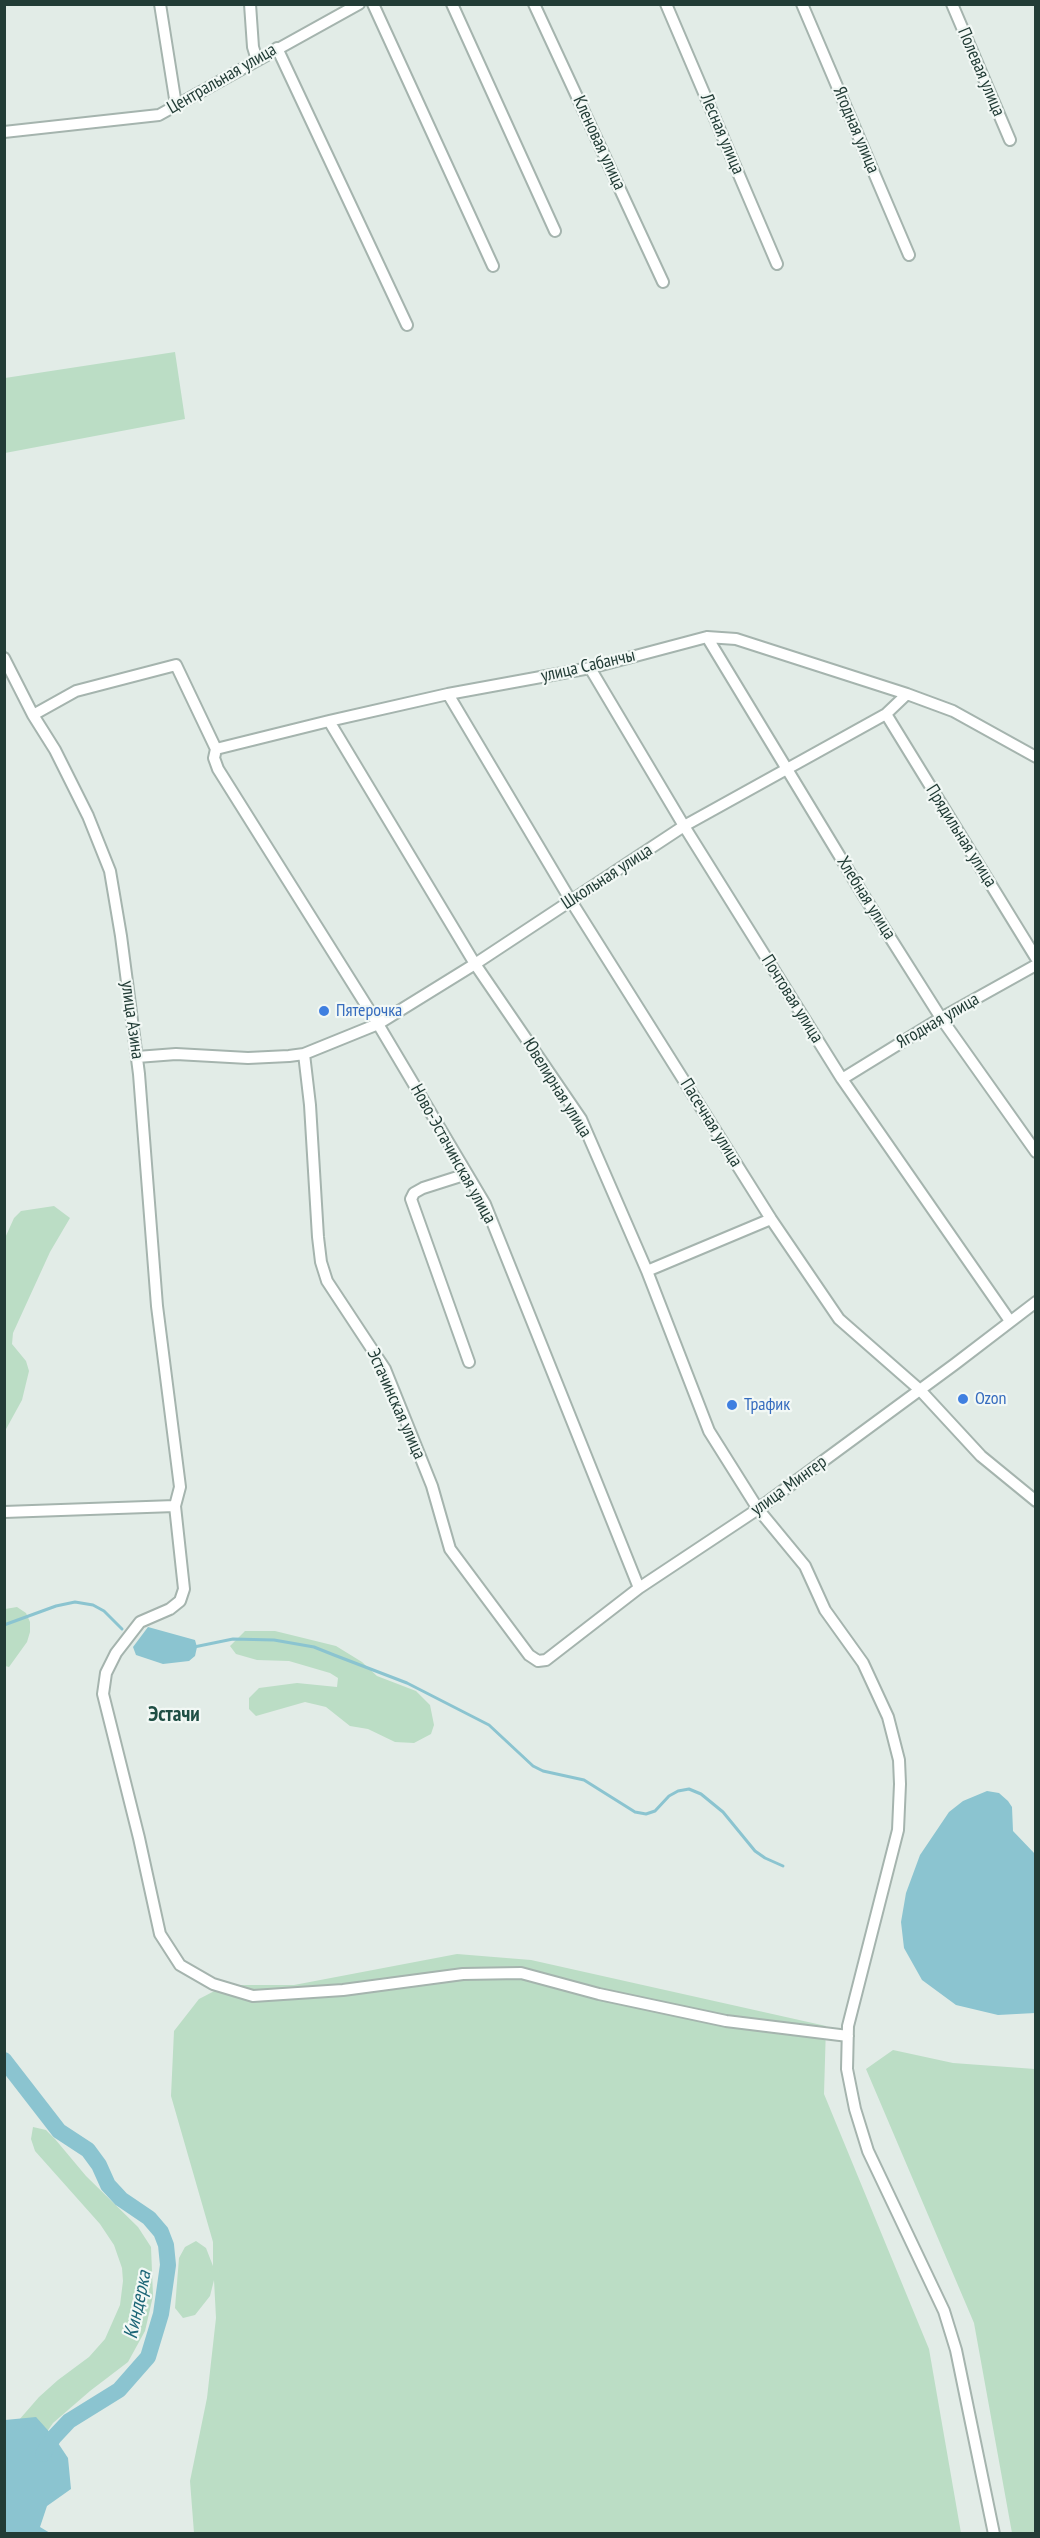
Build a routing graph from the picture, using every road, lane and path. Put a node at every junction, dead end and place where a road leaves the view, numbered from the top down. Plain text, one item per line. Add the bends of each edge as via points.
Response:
1 (160, 4) edge
2 (250, 4) edge
3 (359, 4) edge
4 (373, 4) edge
5 (452, 4) edge
6 (534, 4) edge
7 (666, 4) edge
8 (802, 4) edge
9 (952, 4) edge
10 (278, 48) junction
11 (257, 60) junction
12 (176, 105) junction
13 (4, 132) edge
14 (1011, 140) dead end
15 (555, 231) dead end
16 (909, 255) dead end
17 (777, 264) dead end
18 (493, 266) dead end
19 (663, 282) dead end
20 (407, 325) dead end
21 (707, 637) junction
22 (4, 658) edge
23 (590, 668) junction
24 (448, 694) junction
25 (907, 694) junction
26 (886, 714) junction
27 (33, 715) junction
28 (329, 720) junction
29 (216, 749) junction
30 (1035, 757) edge
31 (789, 770) junction
32 (684, 826) junction
33 (571, 901) junction
34 (1035, 958) edge
35 (475, 964) junction
36 (1035, 965) edge
37 (941, 1018) junction
38 (378, 1024) junction
39 (304, 1053) junction
40 (137, 1057) junction
41 (842, 1078) junction
42 (1035, 1152) edge
43 (467, 1174) junction
44 (771, 1218) junction
45 (647, 1271) junction
46 (1035, 1302) edge
47 (1010, 1321) junction
48 (469, 1362) dead end
49 (920, 1390) junction
50 (1035, 1501) edge
51 (175, 1506) junction
52 (758, 1509) junction
53 (4, 1512) edge
54 (639, 1588) junction
55 (538, 1661) joint
56 (848, 2036) junction
57 (994, 2534) edge

1 - 12 street
2 - 11 street
3 - 10 street, Центральная улица
4 - 18 street
5 - 15 street
6 - 19 street, Кленовая улица
7 - 17 street, Лесная улица
8 - 16 street, Ягодная улица
9 - 14 street, Полевая улица
10 - 11 street, Центральная улица
10 - 20 street
11 - 12 street, Центральная улица
12 - 13 street, Центральная улица via 159,115
21 - 23 street, улица Сабанчы
21 - 25 street, улица Сабанчы via 736,639
21 - 31 street, Хлебная улица
22 - 27 street, улица Азина
23 - 24 street, улица Сабанчы
23 - 32 street, Почтовая улица
24 - 28 street, улица Сабанчы
24 - 33 street, Пасечная улица
25 - 26 street, Школьная улица
25 - 30 street, улица Сабанчы via 953,711
26 - 31 street, Школьная улица
26 - 34 street, Прядильная улица
27 - 29 street via 75,691 176,665
27 - 40 street, улица Азина via 56,750 110,871
28 - 29 street, улица Сабанчы
28 - 35 street, Ювелирная улица
29 - 38 street, Ново-Эстачинская улица via 218,769
31 - 32 street, Школьная улица
31 - 37 street, Хлебная улица
32 - 33 street, Школьная улица
32 - 41 street, Почтовая улица
33 - 35 street, Школьная улица
33 - 44 street, Пасечная улица
35 - 38 street, Школьная улица
35 - 45 street, Ювелирная улица via 581,1119
36 - 37 street, Ягодная улица
37 - 41 street, Ягодная улица
37 - 42 street, Хлебная улица
38 - 39 street, Школьная улица
38 - 43 street, Ново-Эстачинская улица
39 - 40 street, Школьная улица via 248,1058 176,1054
39 - 55 street, Эстачинская улица via 318,1237 327,1281 385,1369 432,1486 450,1549 529,1655
40 - 51 street, улица Азина via 156,1296 180,1487
41 - 47 street, Почтовая улица
43 - 48 street via 423,1188 411,1198
43 - 54 street, Ново-Эстачинская улица via 485,1204
44 - 45 street
44 - 49 street, Пасечная улица via 839,1318
45 - 52 street, Ювелирная улица via 709,1431
46 - 47 street, улица Мингер
47 - 49 street, улица Мингер
49 - 50 street, Пасечная улица via 981,1456
49 - 52 street, улица Мингер
51 - 53 street
51 - 56 street, улица Азина via 184,1589 180,1601 140,1622 116,1653 106,1673 103,1694 155,1917 160,1934 180,1965 213,1984 253,1996 343,1990 463,1974 520,1973 726,2021
52 - 54 street, улица Мингер
52 - 56 street, Ювелирная улица via 805,1566 825,1610 863,1663 888,1717 899,1760 898,1830
54 - 55 street, улица Мингер via 546,1660
56 - 57 street, Ювелирная улица via 847,2069 868,2151 944,2311 956,2350

